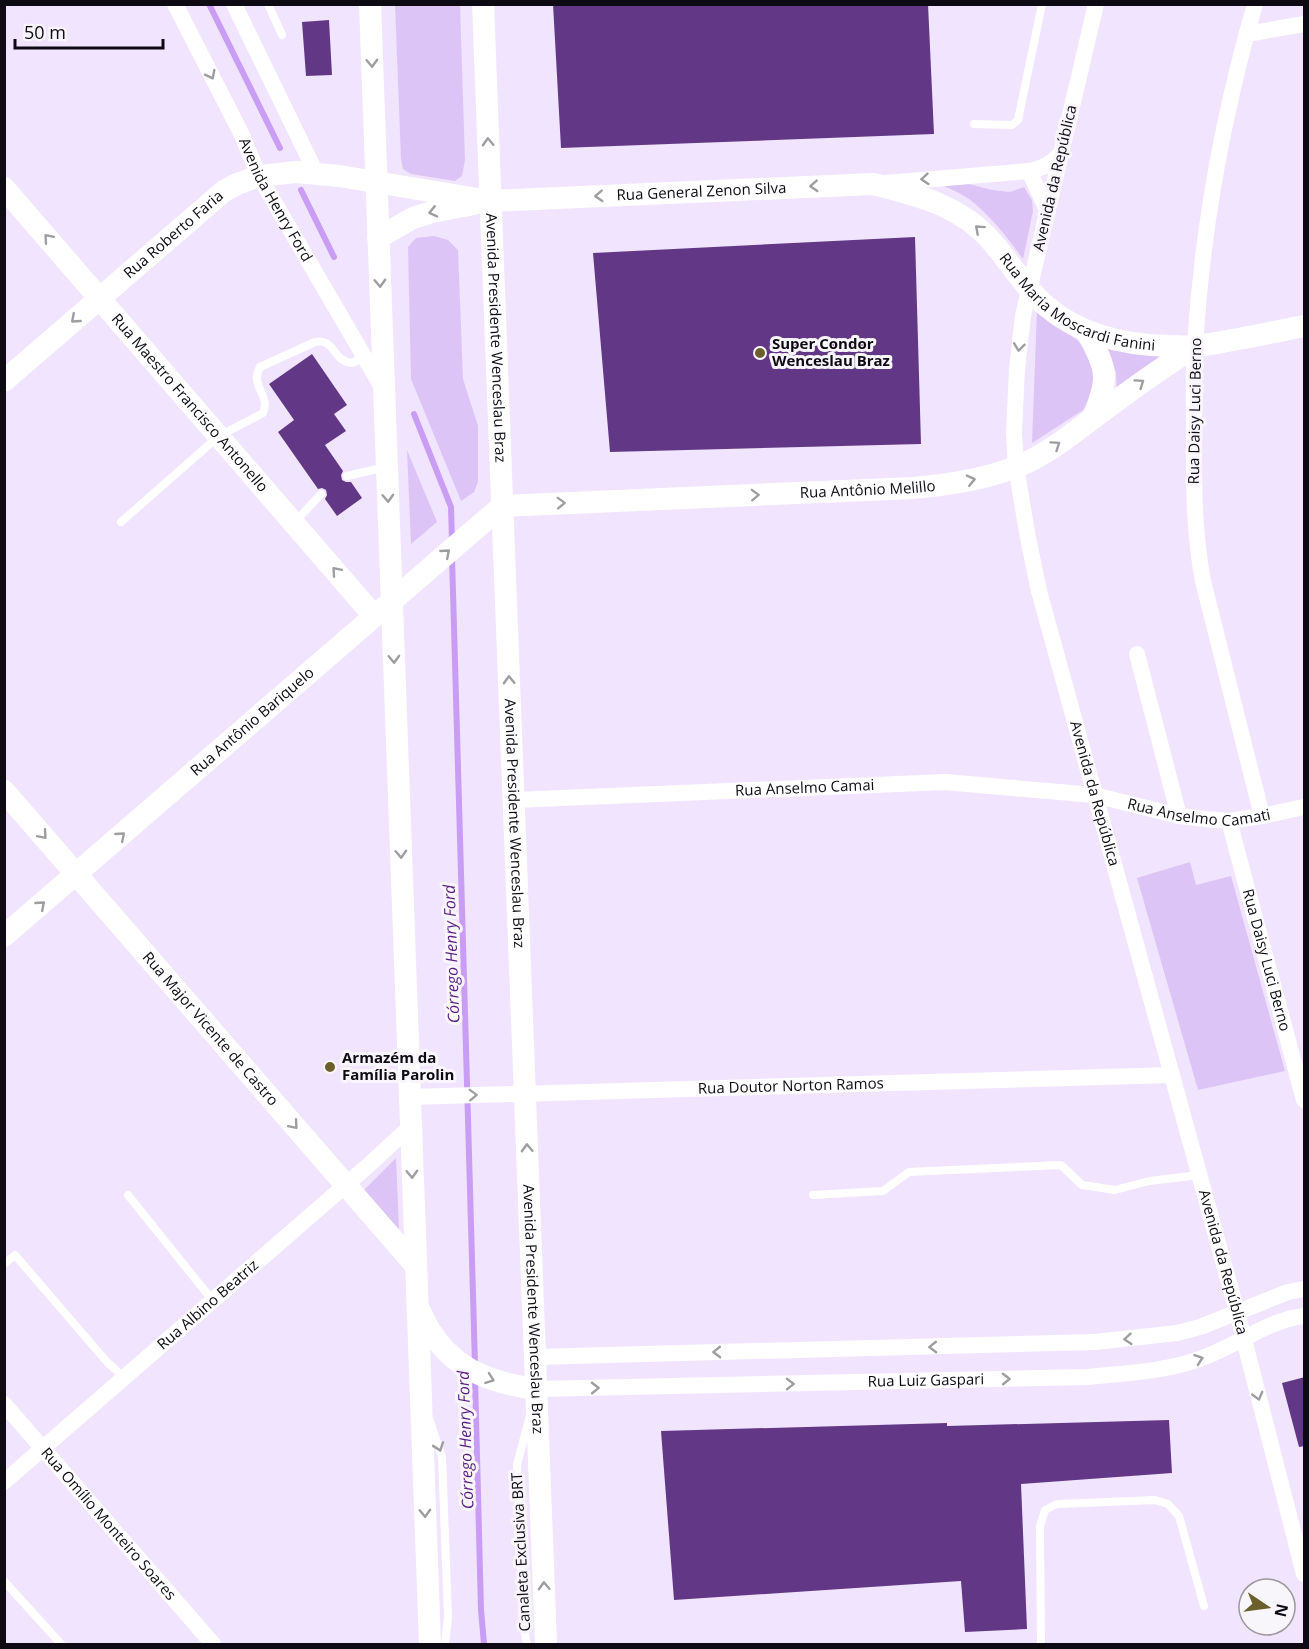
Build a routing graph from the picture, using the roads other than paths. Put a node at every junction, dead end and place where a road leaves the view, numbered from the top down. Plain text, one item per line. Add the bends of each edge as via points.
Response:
1 (175, 4) edge
2 (234, 4) edge
3 (268, 4) edge
4 (370, 4) edge
5 (483, 4) edge
6 (1042, 4) edge
7 (1096, 4) edge
8 (1255, 4) edge
9 (1305, 24) edge
10 (1247, 34) junction
11 (282, 35) dead end
12 (974, 124) dead end
13 (1061, 153) junction
14 (1029, 171) junction
15 (316, 173) junction
16 (259, 176) junction
17 (376, 182) junction
18 (873, 184) junction
19 (4, 188) edge
20 (490, 201) junction
21 (1048, 212) junction
22 (378, 238) junction
23 (1029, 290) junction
24 (100, 298) junction
25 (1305, 326) edge
26 (1087, 332) junction
27 (1194, 347) junction
28 (364, 354) junction
29 (4, 381) edge
30 (384, 390) junction
31 (1093, 418) junction
32 (219, 436) junction
33 (387, 466) junction
34 (1016, 467) junction
35 (347, 476) dead end
36 (321, 494) dead end
37 (502, 506) junction
38 (121, 522) dead end
39 (294, 523) junction
40 (392, 600) junction
41 (374, 616) junction
42 (1137, 654) dead end
43 (4, 790) edge
44 (1094, 795) junction
45 (514, 800) junction
46 (1305, 807) edge
47 (1179, 816) junction
48 (1262, 816) junction
49 (1229, 821) junction
50 (76, 874) junction
51 (4, 936) edge
52 (1171, 1074) junction
53 (515, 1093) junction
54 (410, 1097) junction
55 (1305, 1100) edge
56 (411, 1126) junction
57 (1199, 1175) junction
58 (346, 1185) junction
59 (813, 1195) dead end
60 (128, 1196) dead end
61 (4, 1264) edge
62 (416, 1266) junction
63 (1305, 1289) edge
64 (213, 1301) junction
65 (417, 1306) junction
66 (1237, 1312) junction
67 (1305, 1316) edge
68 (1244, 1340) junction
69 (536, 1357) junction
70 (125, 1378) junction
71 (530, 1388) junction
72 (420, 1392) junction
73 (4, 1404) edge
74 (43, 1449) junction
75 (4, 1482) edge
76 (1305, 1574) edge
77 (4, 1581) edge
78 (1204, 1606) dead end
79 (61, 1644) edge
80 (213, 1644) edge
81 (430, 1644) edge
82 (445, 1644) edge
83 (526, 1644) edge
84 (546, 1644) edge
85 (1041, 1644) edge

1 -> 16 street, Avenida Henry Ford
2 - 15 street
3 - 11 lane
4 -> 17 main road
20 -> 5 main road, Avenida Presidente Wenceslau Braz
6 - 12 lane via 1018,120 1012,125
7 - 13 street, Avenida da República
8 - 10 street, Rua Daisy Luci Berno
9 - 10 street
10 - 27 street, Rua Daisy Luci Berno via 1214,179
13 - 14 street, Rua General Zenon Silva via 1051,164
13 - 21 street, Avenida da República
14 -> 18 street, Rua General Zenon Silva
14 - 21 street
15 - 16 main road, Rua Roberto Faria
15 - 17 main road, Rua Roberto Faria
16 - 24 main road, Rua Roberto Faria via 224,191
16 - 28 street, Avenida Henry Ford
17 - 20 main road, Rua General Zenon Silva
17 - 22 main road
18 -> 20 main road, Rua General Zenon Silva
23 -> 18 main road, Rua Maria Moscardi Fanini via 993,243 964,216 914,194
24 -> 19 main road, Rua Maestro Francisco Antonello
20 -> 22 main road via 413,218
20 - 37 main road, Avenida Presidente Wenceslau Braz
21 - 23 street, Avenida da República
22 -> 30 main road
23 - 26 main road, Rua Maria Moscardi Fanini via 1065,320
23 -> 34 street, Avenida da República via 1017,369
24 -> 29 main road, Rua Roberto Faria
24 - 32 main road, Rua Maestro Francisco Antonello
25 - 27 main road, Rua Maria Moscardi Fanini
26 - 27 main road, Rua Maria Moscardi Fanini via 1130,344
26 - 31 main road via 1105,374
31 -> 27 main road, Rua Antônio Melillo
27 - 48 street, Rua Daisy Luci Berno via 1197,551
28 - 30 street, Avenida Henry Ford
28 - 32 lane via 353,363 346,363 322,341 260,367 256,382 266,408
30 - 33 main road
34 -> 31 main road, Rua Antônio Melillo via 1058,444
32 - 38 lane
32 - 39 main road, Rua Maestro Francisco Antonello
33 - 35 lane
33 -> 40 main road
37 -> 34 main road, Rua Antônio Melillo via 913,488 948,485
34 - 44 street, Avenida da República via 1039,591
36 - 39 lane
40 -> 37 main road, Rua Antônio Bariquelo
45 -> 37 main road, Avenida Presidente Wenceslau Braz
41 -> 39 main road, Rua Maestro Francisco Antonello
40 - 41 main road, Rua Antônio Bariquelo
40 -> 54 main road
50 -> 41 main road, Rua Antônio Bariquelo
42 - 47 street
43 -> 50 main road, Rua Major Vicente de Castro
44 - 45 street, Rua Anselmo Camai via 945,782
44 - 47 street, Rua Anselmo Camati
44 - 52 street, Avenida da República
45 - 53 main road, Avenida Presidente Wenceslau Braz
46 - 48 street, Rua Anselmo Camati
47 - 49 street, Rua Anselmo Camati
48 - 49 street, Rua Anselmo Camati
49 - 55 street, Rua Daisy Luci Berno
51 -> 50 main road, Rua Antônio Bariquelo
50 -> 58 main road, Rua Major Vicente de Castro
52 - 53 street, Rua Doutor Norton Ramos
52 - 57 street, Avenida da República
54 -> 53 street, Rua Doutor Norton Ramos
69 -> 53 main road, Avenida Presidente Wenceslau Braz
54 - 56 main road
56 - 58 street, Rua Albino Beatriz
56 -> 62 main road
57 - 59 lane via 1115,1190 1082,1185 1061,1165 909,1172 883,1191
57 - 66 street, Avenida da República
58 - 62 main road, Rua Major Vicente de Castro
58 - 64 street, Rua Albino Beatriz
60 - 64 lane
61 - 70 lane via 15,1255
62 - 65 main road
63 - 66 street
64 - 70 street, Rua Albino Beatriz
65 -> 71 main road via 431,1333 456,1360 487,1379
65 - 72 main road
66 - 68 street, Avenida da República
66 -> 69 street via 1177,1333 1095,1342
67 - 68 street, Rua Luiz Gaspari via 1280,1322
71 -> 68 street, Rua Luiz Gaspari via 1088,1377 1185,1364
68 -> 76 street, Avenida da República
69 - 71 main road, Avenida Presidente Wenceslau Braz
70 - 74 street, Rua Albino Beatriz
71 - 83 lane, Canaleta Exclusiva BRT via 517,1466
84 -> 71 main road, Avenida Presidente Wenceslau Braz
72 -> 81 main road
72 -> 82 lane via 442,1458 448,1617
73 - 74 street, Rua Omílio Monteiro Soares
74 - 75 street, Rua Albino Beatriz
74 - 80 street, Rua Omílio Monteiro Soares
77 - 79 lane
78 - 85 lane via 1179,1516 1168,1504 1155,1500 1057,1504 1045,1510 1040,1526

